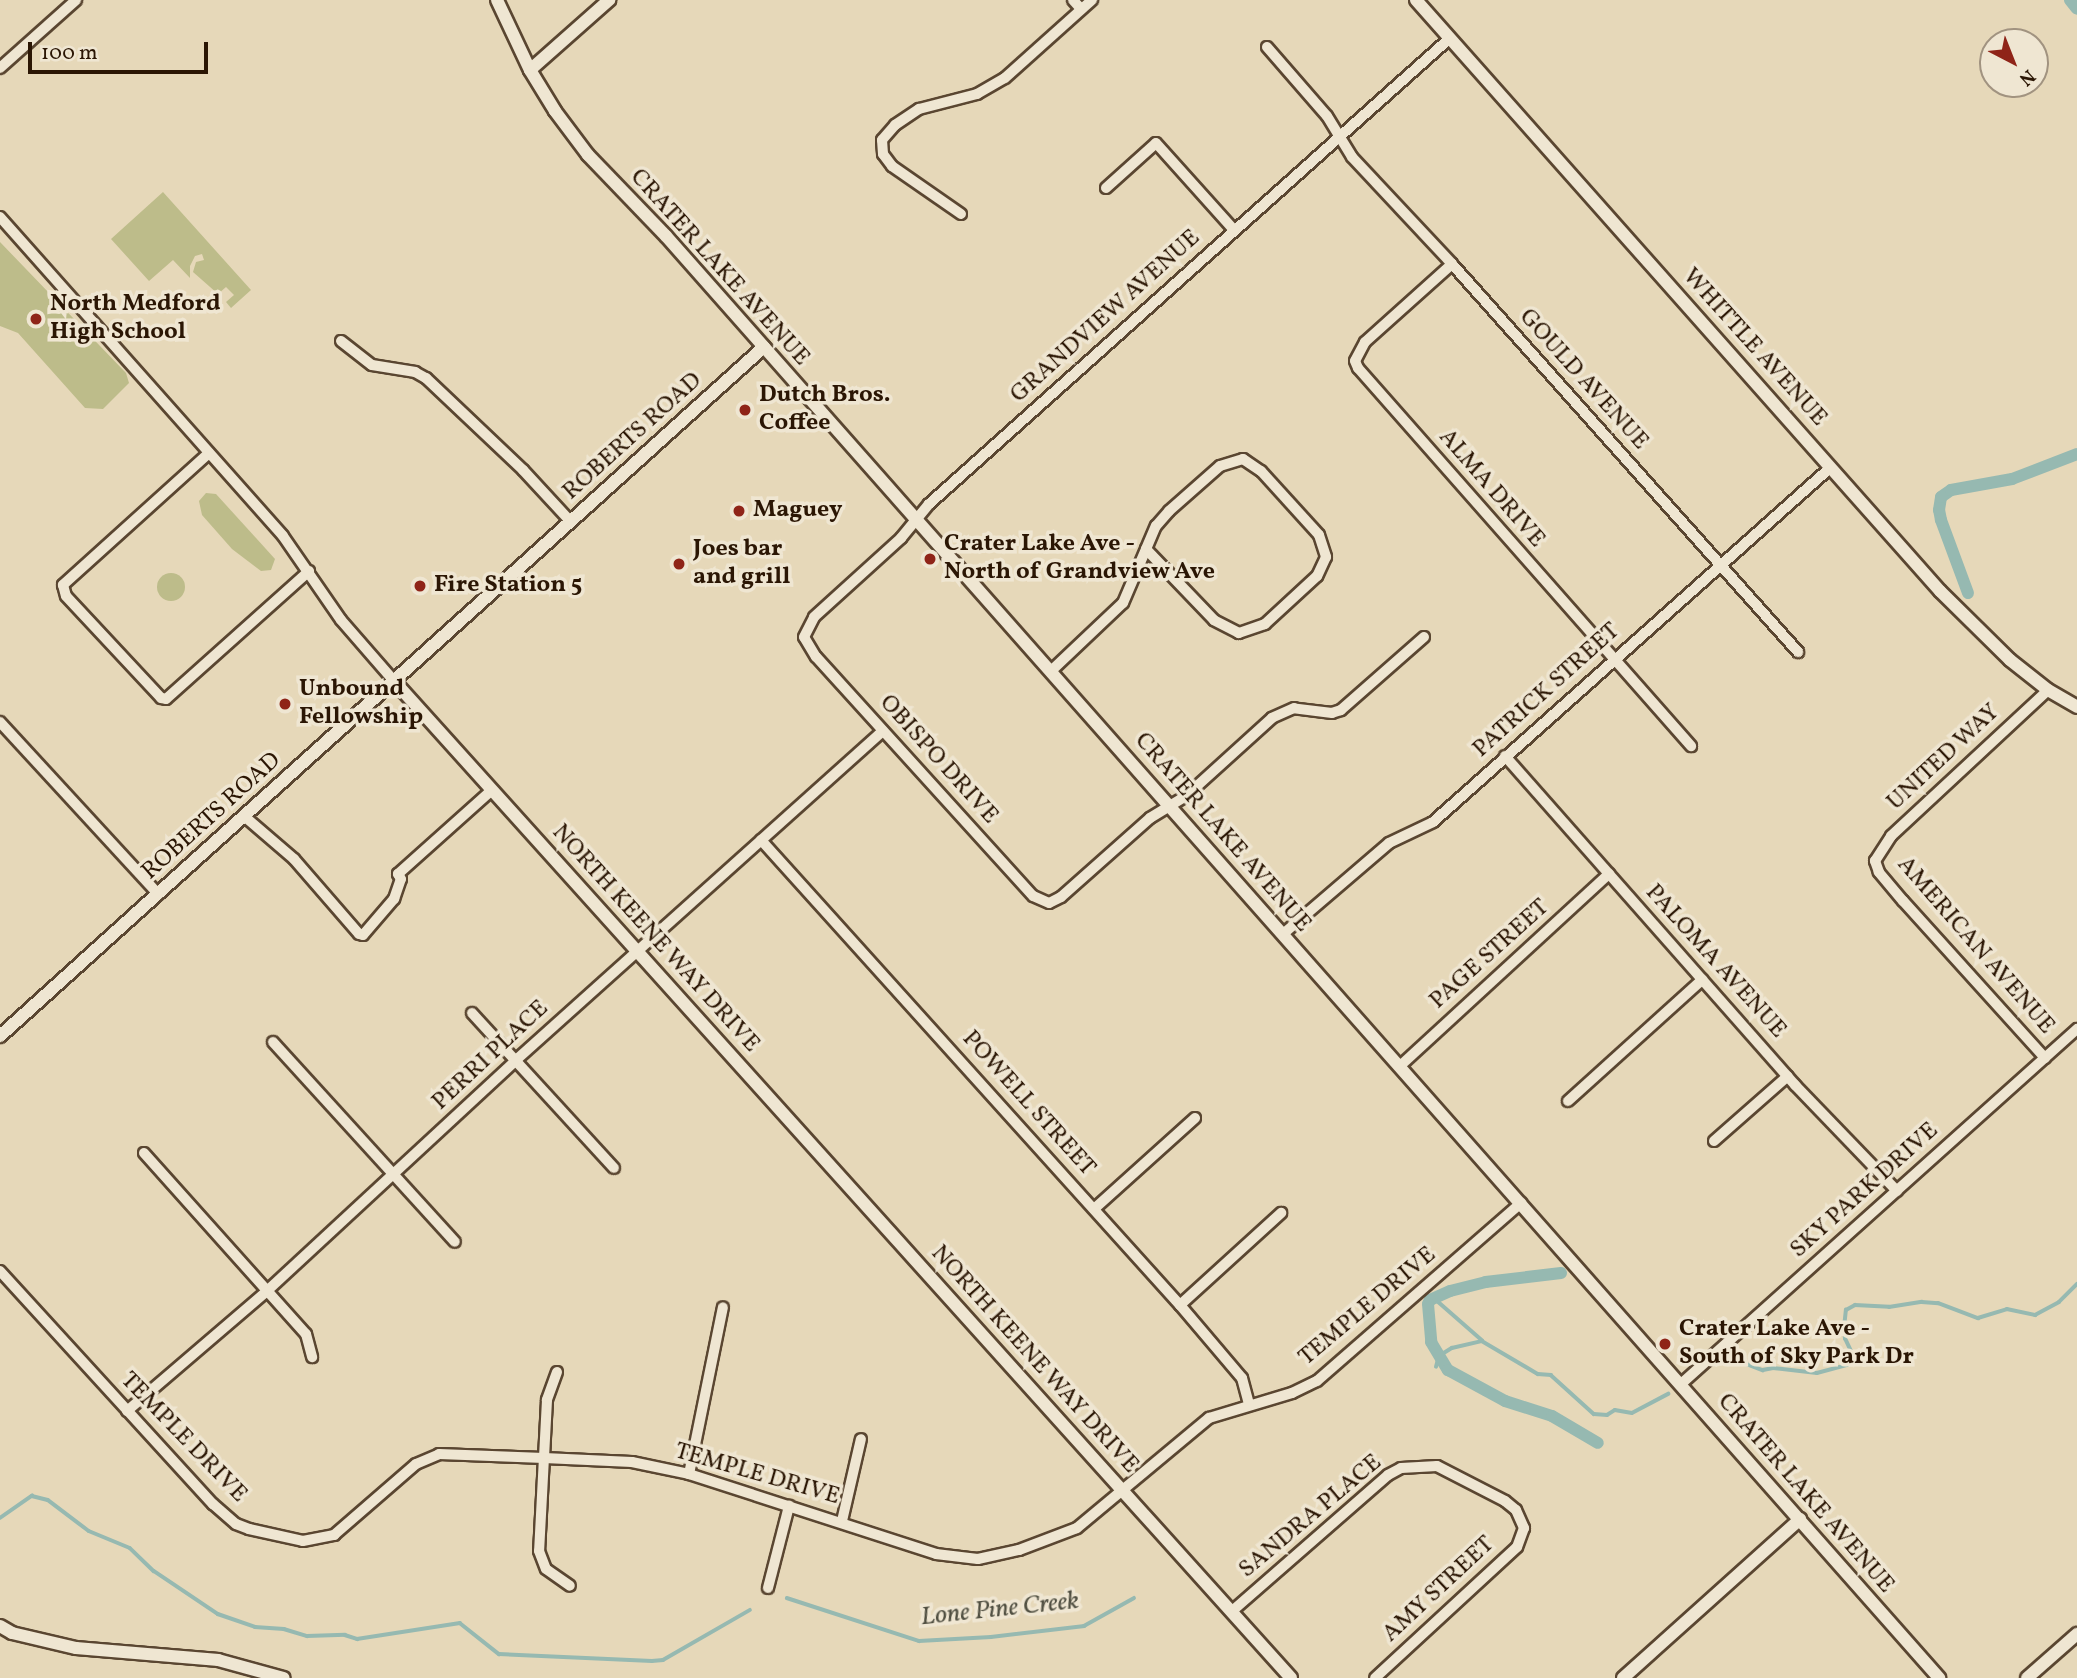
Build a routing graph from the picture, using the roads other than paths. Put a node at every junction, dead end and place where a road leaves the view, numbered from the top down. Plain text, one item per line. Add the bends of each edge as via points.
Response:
1 (76, 0) edge
2 (497, 0) edge
3 (609, 0) edge
4 (1073, 0) edge
5 (1092, 0) edge
6 (1416, 0) edge
7 (1081, 9) junction
8 (1450, 38) junction
9 (1267, 47) dead end
10 (0, 68) edge
11 (530, 70) junction
12 (1339, 135) junction
13 (1106, 188) dead end
14 (961, 214) dead end
15 (0, 217) edge
16 (1234, 230) junction
17 (1452, 264) junction
18 (341, 341) dead end
19 (764, 347) junction
20 (209, 453) junction
21 (1831, 467) junction
22 (917, 519) junction
23 (570, 521) junction
24 (1146, 550) junction
25 (1720, 566) junction
26 (309, 571) junction
27 (804, 637) joint
28 (1424, 638) dead end
29 (1798, 652) dead end
30 (1614, 660) junction
31 (1051, 671) junction
32 (394, 681) junction
33 (2048, 690) junction
34 (2077, 707) edge
35 (0, 722) edge
36 (883, 731) junction
37 (1691, 746) dead end
38 (1505, 756) junction
39 (492, 790) junction
40 (1170, 806) junction
41 (244, 816) junction
42 (761, 840) junction
43 (1875, 861) joint
44 (1609, 874) junction
45 (158, 894) junction
46 (1283, 934) junction
47 (638, 951) junction
48 (1702, 979) junction
49 (472, 1013) dead end
50 (2077, 1029) edge
51 (0, 1036) edge
52 (273, 1042) dead end
53 (2045, 1058) junction
54 (515, 1060) junction
55 (1400, 1066) junction
56 (1788, 1076) junction
57 (1567, 1101) dead end
58 (1195, 1118) dead end
59 (1714, 1141) dead end
60 (144, 1153) dead end
61 (614, 1168) dead end
62 (394, 1175) junction
63 (1898, 1191) junction
64 (1521, 1203) junction
65 (1094, 1209) junction
66 (1281, 1213) dead end
67 (455, 1242) dead end
68 (0, 1271) edge
69 (268, 1290) junction
70 (1180, 1305) junction
71 (723, 1307) dead end
72 (312, 1357) dead end
73 (557, 1372) dead end
74 (1681, 1384) junction
75 (1249, 1405) junction
76 (127, 1411) junction
77 (861, 1439) dead end
78 (544, 1458) junction
79 (690, 1474) junction
80 (1123, 1489) junction
81 (789, 1506) junction
82 (1800, 1519) junction
83 (842, 1521) junction
84 (1524, 1528) joint
85 (570, 1586) dead end
86 (768, 1588) dead end
87 (1231, 1612) junction
88 (4, 1630) edge
89 (2077, 1634) edge
90 (284, 1678) edge
91 (1291, 1678) edge
92 (1375, 1678) edge
93 (1623, 1678) edge
94 (1939, 1678) edge
95 (2027, 1678) edge

1 - 10 street
2 - 11 street, CRATER LAKE AVENUE
3 - 11 street
4 - 7 street
5 - 7 street
6 - 8 street, WHITTLE AVENUE
7 - 14 street via 1005,78 977,94 919,109 882,140 883,154 892,166
8 - 12 street, GRANDVIEW AVENUE
8 - 21 street, WHITTLE AVENUE
9 - 12 street, GOULD AVENUE
11 - 19 street, CRATER LAKE AVENUE via 588,155
12 - 16 street, GRANDVIEW AVENUE
12 - 17 street, GOULD AVENUE via 1352,157
13 - 16 street via 1156,143
15 - 20 street, NORTH KEENE WAY DRIVE
16 - 22 street, GRANDVIEW AVENUE
17 - 25 street, GOULD AVENUE
17 - 30 street, ALMA DRIVE via 1365,342 1355,361 1364,377
18 - 23 street via 372,365 415,372 426,379
19 - 22 street, CRATER LAKE AVENUE
19 - 23 street, ROBERTS ROAD
20 - 26 street, NORTH KEENE WAY DRIVE
20 - 26 street via 63,585 66,596 166,699
21 - 25 street, PATRICK STREET
21 - 33 street, WHITTLE AVENUE via 1940,591 2002,653
22 - 27 street, GRANDVIEW AVENUE via 814,617
22 - 31 street, CRATER LAKE AVENUE
23 - 32 street, ROBERTS ROAD
24 - 24 street via 1156,526 1169,512 1220,466 1243,459 1261,471 1320,535 1326,557 1317,576 1265,624 1239,633 1214,620
24 - 31 street via 1123,603
25 - 29 street, GOULD AVENUE
25 - 30 street, PATRICK STREET
26 - 32 street, NORTH KEENE WAY DRIVE via 341,620
27 - 36 street, OBISPO DRIVE via 816,657
28 - 40 street via 1341,710 1294,708 1272,718
30 - 37 street, ALMA DRIVE
30 - 38 street, PATRICK STREET
31 - 40 street, CRATER LAKE AVENUE
32 - 39 street, NORTH KEENE WAY DRIVE
32 - 41 street, ROBERTS ROAD
33 - 34 street, WHITTLE AVENUE
33 - 43 street, UNITED WAY via 1891,836
35 - 45 street
36 - 40 street, OBISPO DRIVE via 1033,896 1049,903
36 - 42 street, PERRI PLACE
38 - 44 street, PALOMA AVENUE
38 - 46 street, PATRICK STREET via 1433,822 1389,843
39 - 41 street via 398,874 401,879 394,899 363,934 294,859
39 - 47 street, NORTH KEENE WAY DRIVE
40 - 46 street, CRATER LAKE AVENUE
41 - 45 street, ROBERTS ROAD
42 - 47 street, PERRI PLACE
42 - 65 street, POWELL STREET
43 - 53 street, AMERICAN AVENUE via 1903,901
44 - 48 street, PALOMA AVENUE
44 - 55 street, PAGE STREET
45 - 51 street, ROBERTS ROAD
46 - 55 street, CRATER LAKE AVENUE
47 - 54 street, PERRI PLACE
47 - 80 street, NORTH KEENE WAY DRIVE
48 - 56 street, PALOMA AVENUE
48 - 57 street
49 - 54 street
50 - 53 street, SKY PARK DRIVE
52 - 62 street
53 - 63 street, SKY PARK DRIVE
54 - 61 street
54 - 62 street, PERRI PLACE
55 - 64 street, CRATER LAKE AVENUE
56 - 59 street
56 - 63 street, PALOMA AVENUE
58 - 65 street
60 - 69 street
62 - 67 street
62 - 69 street, PERRI PLACE
63 - 74 street, SKY PARK DRIVE
64 - 74 street, CRATER LAKE AVENUE
64 - 75 street, TEMPLE DRIVE via 1328,1373 1306,1387
65 - 70 street, POWELL STREET
66 - 70 street
68 - 76 street, TEMPLE DRIVE
69 - 72 street via 306,1334
69 - 76 street, PERRI PLACE
70 - 75 street, POWELL STREET via 1242,1378
71 - 79 street
73 - 78 street via 547,1400
74 - 82 street, CRATER LAKE AVENUE
75 - 80 street, TEMPLE DRIVE via 1195,1427
76 - 78 street, TEMPLE DRIVE via 236,1524 303,1541 334,1535 427,1458 457,1454
77 - 83 street
78 - 79 street, TEMPLE DRIVE via 632,1462
78 - 85 street via 539,1550 546,1569
79 - 81 street, TEMPLE DRIVE
80 - 83 street, TEMPLE DRIVE via 1077,1528 1019,1550 978,1559 936,1554
80 - 87 street, NORTH KEENE WAY DRIVE
81 - 83 street, TEMPLE DRIVE
81 - 86 street
82 - 93 street
82 - 94 street, CRATER LAKE AVENUE
84 - 87 street, SANDRA PLACE via 1506,1501 1437,1465 1401,1468
84 - 92 street, AMY STREET via 1523,1537 1507,1558
87 - 91 street, NORTH KEENE WAY DRIVE
88 - 90 street via 76,1648 218,1660
89 - 95 street

